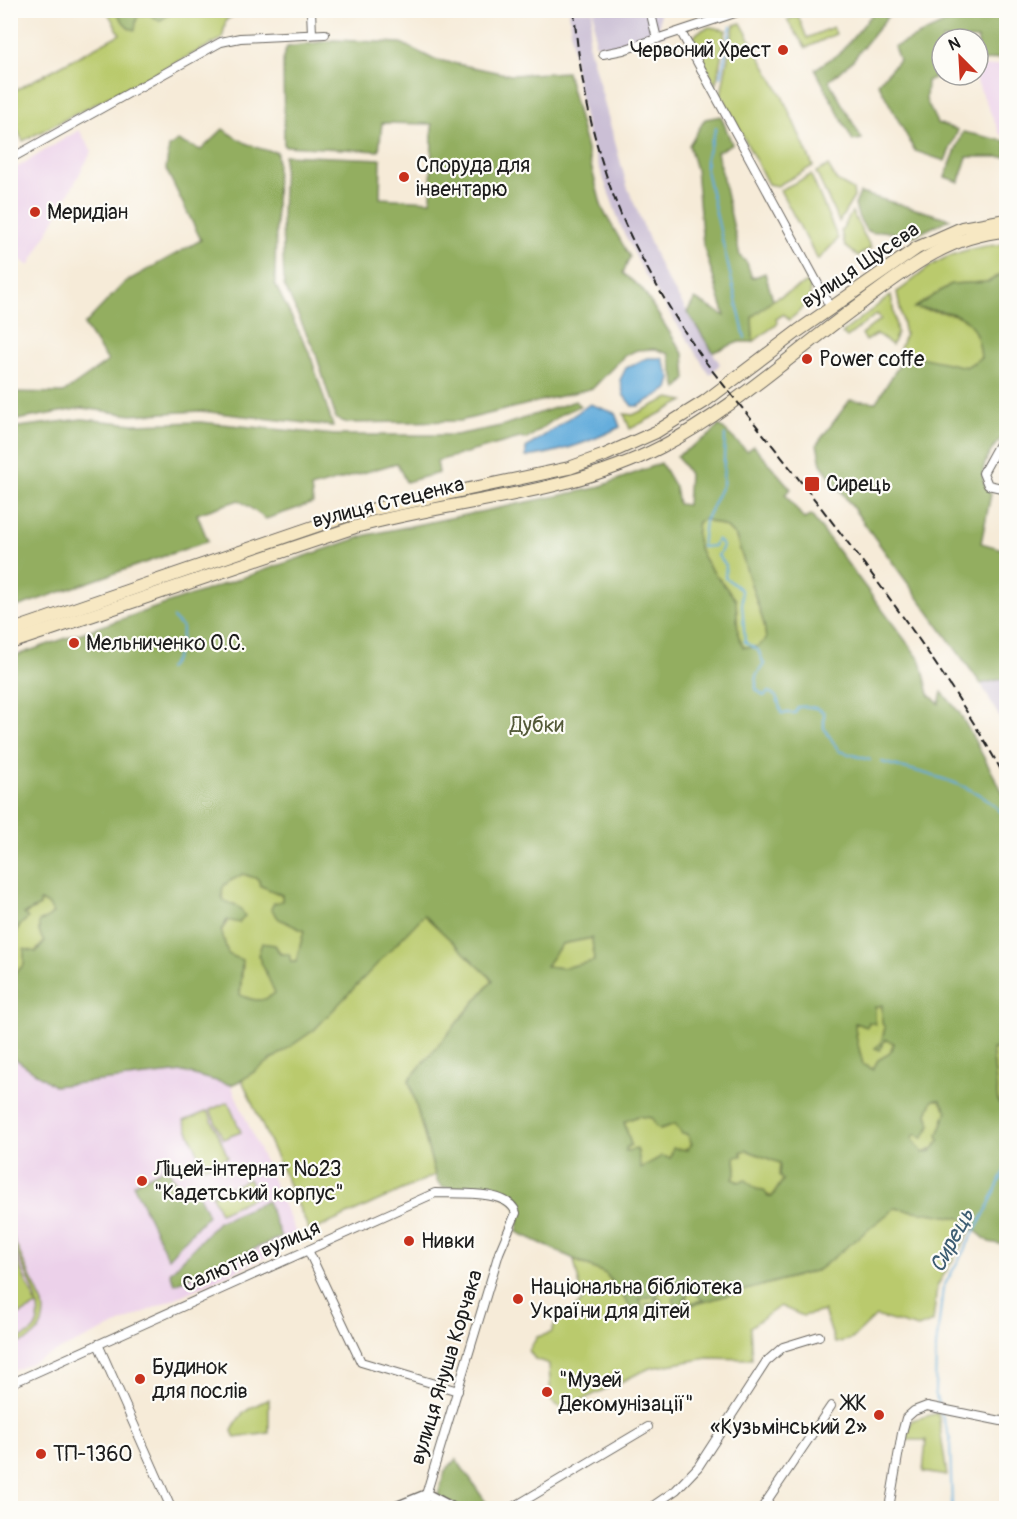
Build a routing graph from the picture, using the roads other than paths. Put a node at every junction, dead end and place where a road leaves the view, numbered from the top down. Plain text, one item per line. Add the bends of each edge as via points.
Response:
1 (311, 10) edge
2 (650, 10) edge
3 (744, 10) edge
4 (681, 32) junction
5 (312, 34) junction
6 (325, 34) dead end
7 (657, 39) junction
8 (603, 54) dead end
9 (10, 159) edge
10 (1006, 220) edge
11 (1006, 231) edge
12 (831, 308) junction
13 (748, 369) joint
14 (763, 378) joint
15 (1006, 437) edge
16 (1006, 489) edge
17 (10, 631) edge
18 (10, 644) edge
19 (510, 1204) joint
20 (308, 1250) junction
21 (819, 1336) dead end
22 (98, 1344) junction
23 (10, 1384) edge
24 (458, 1391) junction
25 (831, 1406) dead end
26 (1006, 1422) edge
27 (648, 1427) dead end
28 (427, 1495) junction
29 (171, 1509) edge
30 (395, 1509) edge
31 (422, 1509) edge
32 (452, 1509) edge
33 (512, 1509) edge
34 (650, 1509) edge
35 (762, 1509) edge
36 (889, 1509) edge

1 - 5 street
2 - 7 street
3 - 4 street
4 - 7 street
4 - 12 street
5 - 6 street
5 - 9 street via 221,42
7 - 8 street
10 - 12 main road, вулиця Щусєва via 962,228 935,238
11 - 14 main road, вулиця Щусєва via 962,240 921,259
12 - 13 main road, вулиця Щусєва
13 - 17 main road, вулиця Стеценка via 656,432 569,468 351,514
14 - 18 main road, вулиця Стеценка via 680,436 607,470 561,484 355,527
15 - 16 street via 984,472 988,485
19 - 20 street, Салютна вулиця via 497,1196 435,1192
19 - 24 street, вулиця Януша Корчака via 516,1214 499,1253
20 - 22 street, Салютна вулиця
20 - 24 street via 361,1362
21 - 34 street via 783,1347 766,1362 698,1467
22 - 23 street, Салютна вулиця
22 - 29 street
24 - 28 street, вулиця Януша Корчака
25 - 35 street
26 - 36 street via 927,1406 914,1411 906,1418
27 - 33 street
28 - 30 street
28 - 31 street, вулиця Януша Корчака
28 - 32 street

